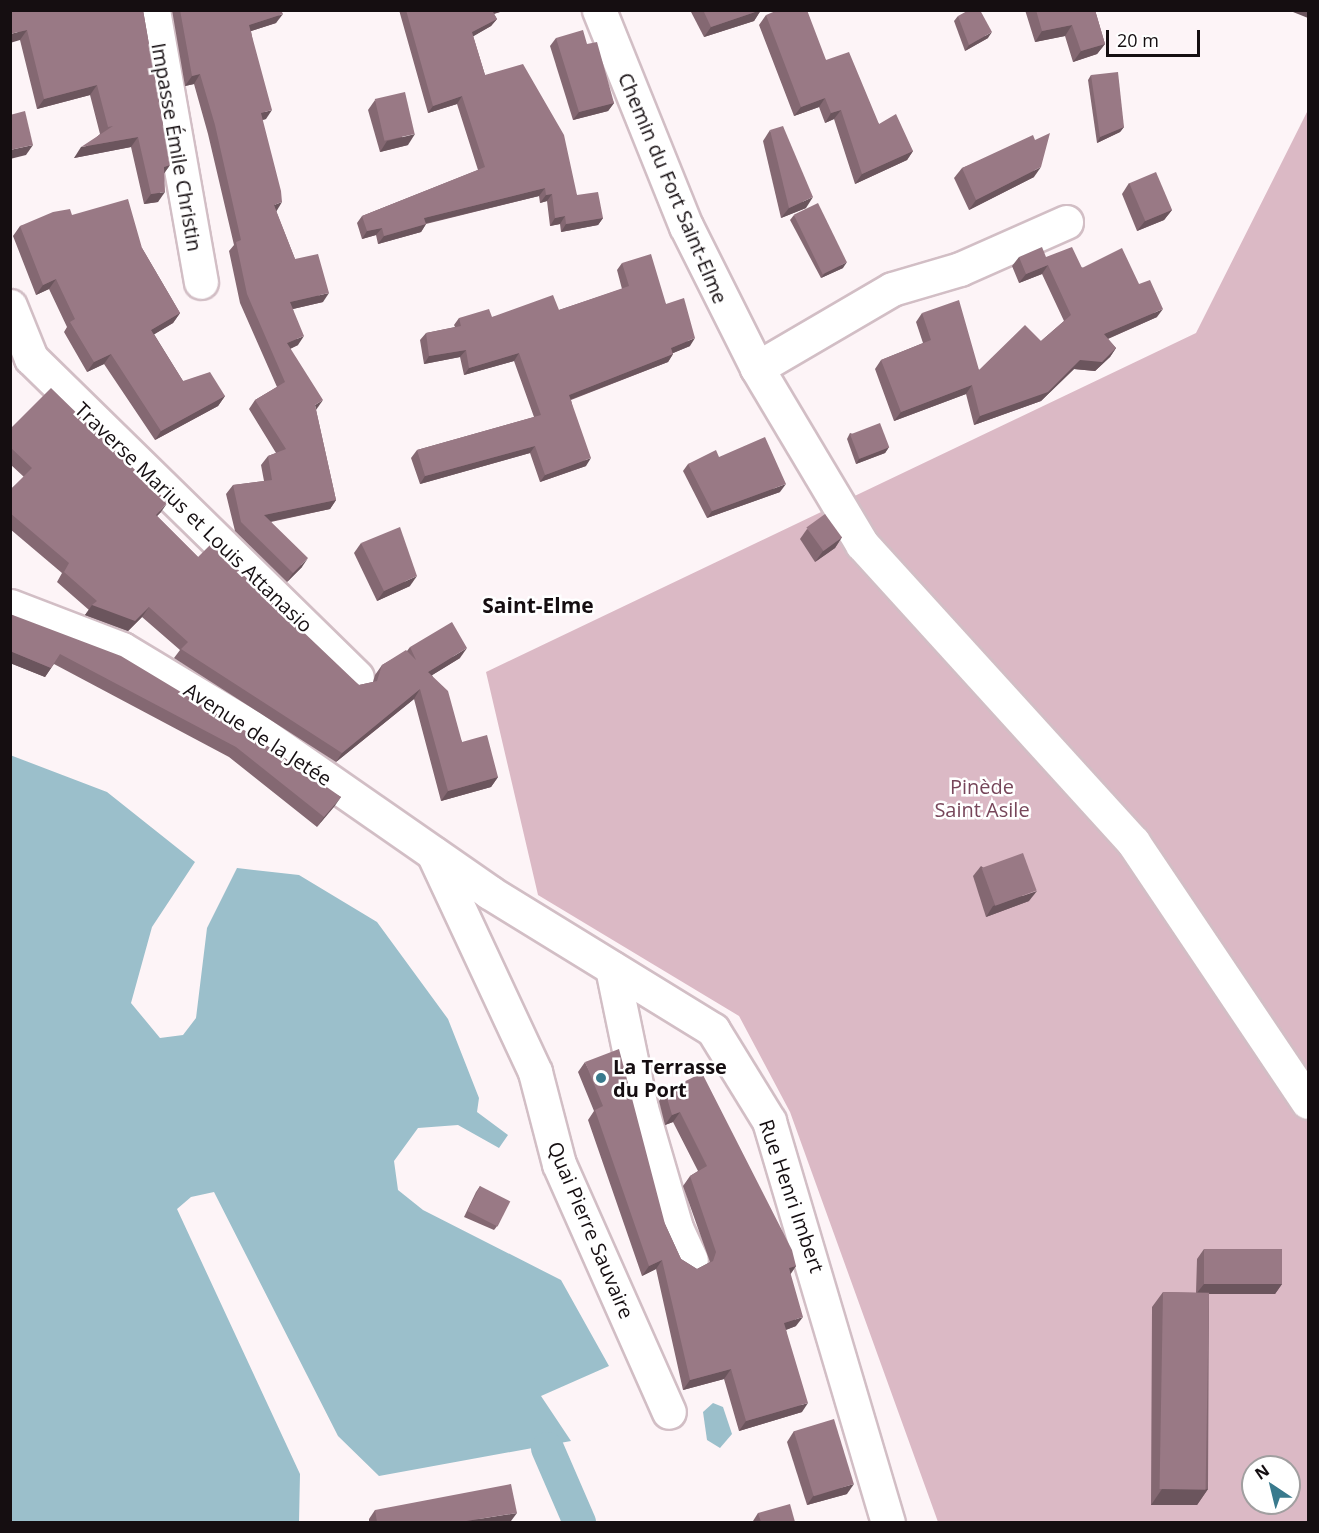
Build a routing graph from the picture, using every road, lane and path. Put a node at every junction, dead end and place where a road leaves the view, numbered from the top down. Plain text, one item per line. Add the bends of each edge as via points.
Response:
1 (153, 10) edge
2 (599, 10) edge
3 (1066, 222) dead end
4 (201, 282) dead end
5 (10, 306) edge
6 (756, 365) junction
7 (21, 368) edge
8 (10, 606) edge
9 (357, 677) dead end
10 (431, 849) junction
11 (489, 892) joint
12 (612, 968) junction
13 (1308, 1102) edge
14 (691, 1260) dead end
15 (669, 1412) dead end
16 (888, 1522) edge

1 - 4 street, Impasse Émile Christin
2 - 6 street, Chemin du Fort Saint-Elme via 686,226
3 - 6 street via 960,269 892,289
5 - 7 street
6 - 13 street, Chemin du Fort Saint-Elme via 862,544 1133,842
7 - 9 street, Traverse Marius et Louis Attanasio
8 - 10 street, Avenue de la Jetée via 122,649 252,727
10 - 11 street, Avenue de la Jetée
10 - 15 street, Quai Pierre Sauvaire via 534,1072 559,1164
11 - 12 street, Rue Henri Imbert
12 - 14 street via 641,1108 676,1228
12 - 16 street, Rue Henri Imbert via 713,1030 769,1121

